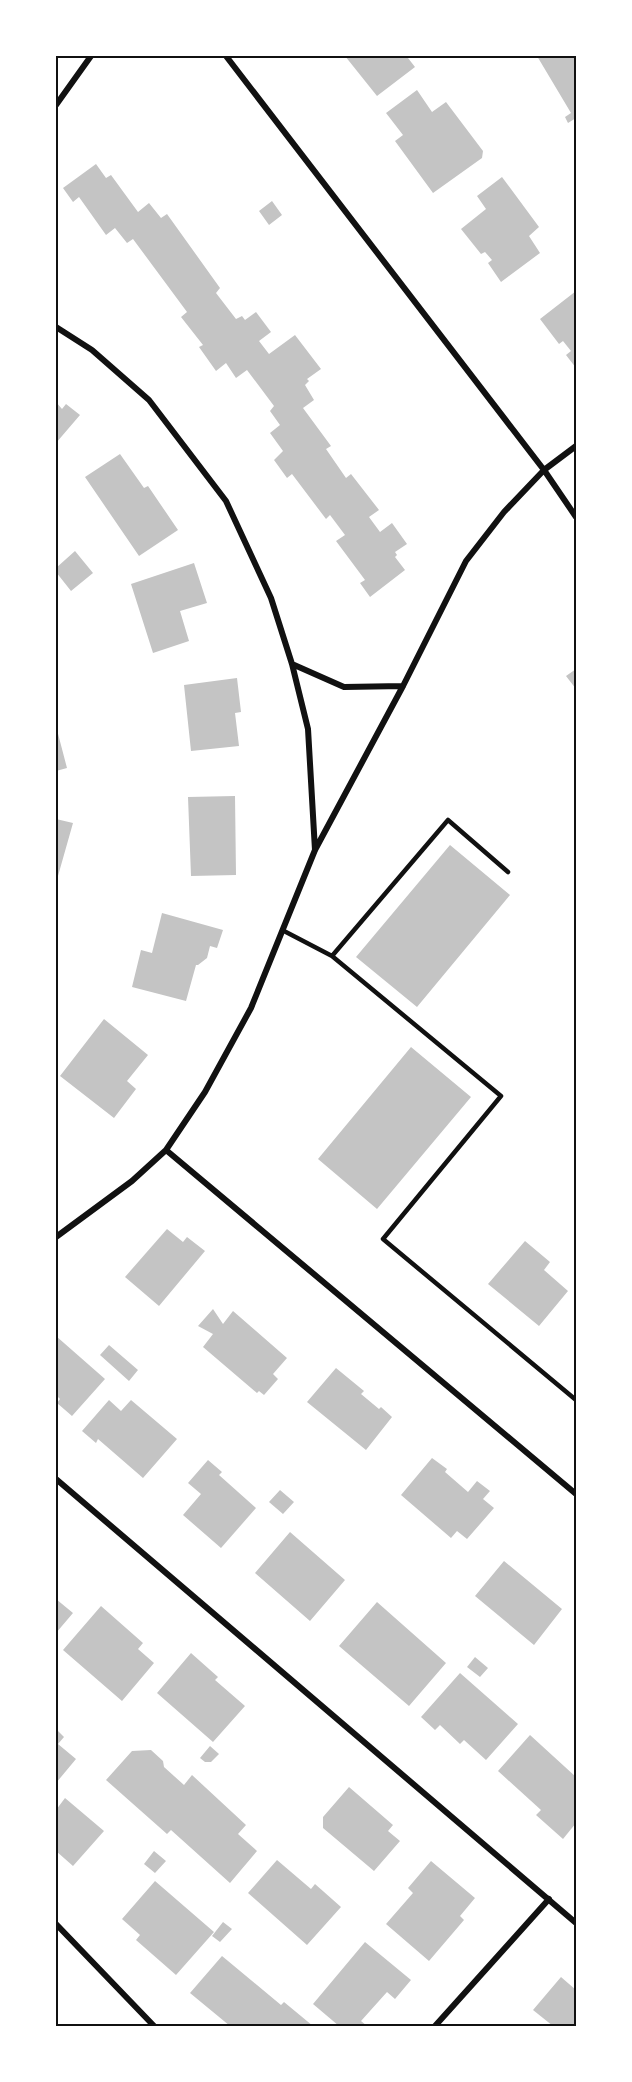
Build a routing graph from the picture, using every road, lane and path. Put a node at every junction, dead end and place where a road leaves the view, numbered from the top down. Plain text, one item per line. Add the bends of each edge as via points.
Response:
1 (91, 56) edge
2 (226, 56) edge
3 (56, 105) edge
4 (56, 327) edge
5 (576, 446) edge
6 (544, 470) junction
7 (576, 517) edge
8 (292, 664) junction
9 (403, 686) junction
10 (315, 850) junction
11 (508, 872) dead end
12 (284, 931) junction
13 (332, 956) junction
14 (166, 1150) junction
15 (56, 1237) edge
16 (576, 1400) edge
17 (56, 1479) edge
18 (576, 1494) edge
19 (549, 1899) junction
20 (576, 1923) edge
21 (56, 1924) edge
22 (154, 2026) edge
23 (435, 2026) edge

1 - 3 street
2 - 6 street
4 - 8 street via 92,350 149,400 226,501 271,598
5 - 6 street
6 - 7 street
6 - 9 street via 504,512 466,561
8 - 9 street via 344,687
8 - 10 street via 308,729
9 - 10 street
10 - 12 street
11 - 13 lane via 448,820
12 - 13 lane
12 - 14 street via 251,1008 205,1092
13 - 16 lane via 501,1096 383,1239
14 - 15 street via 132,1181
14 - 18 street
17 - 19 street
19 - 20 street
19 - 23 street
21 - 22 street

